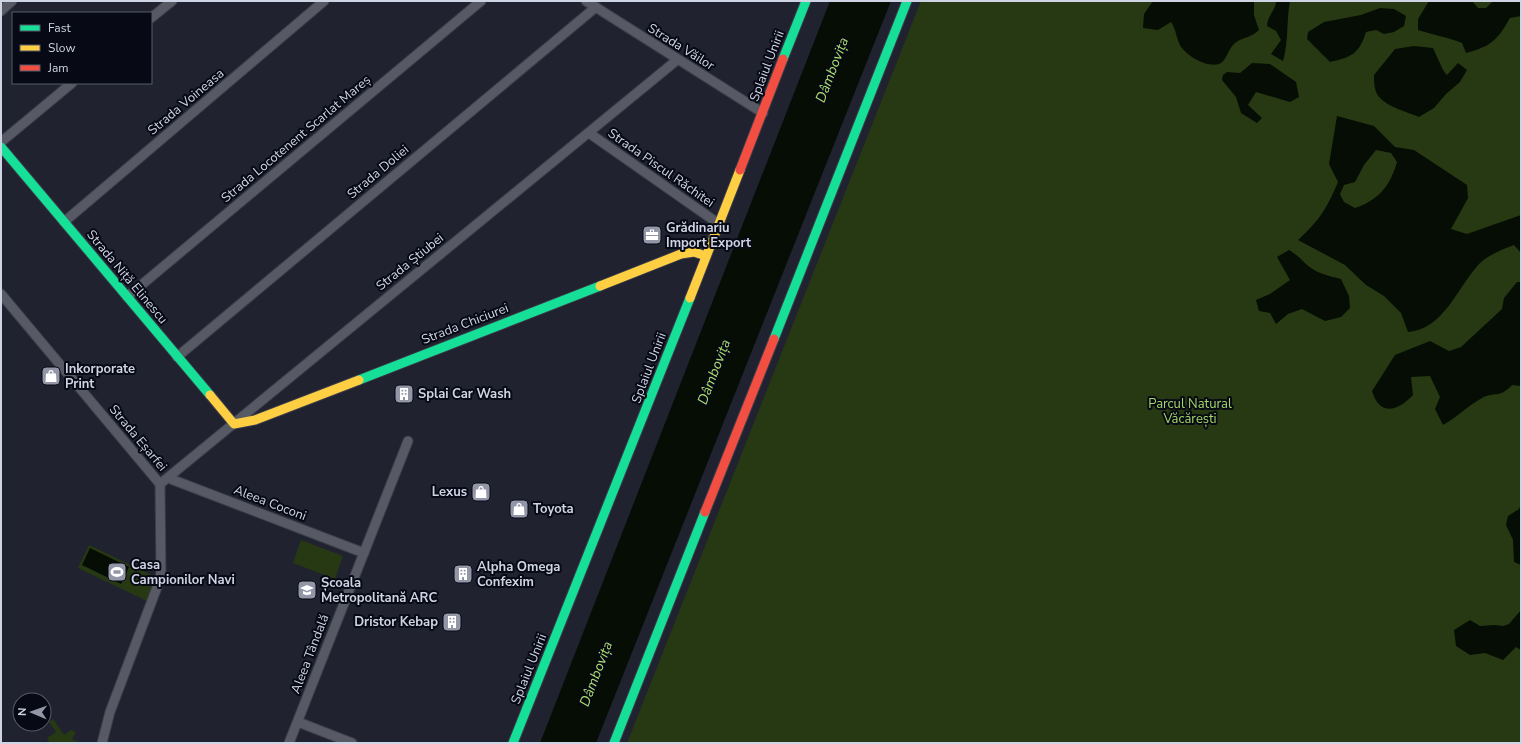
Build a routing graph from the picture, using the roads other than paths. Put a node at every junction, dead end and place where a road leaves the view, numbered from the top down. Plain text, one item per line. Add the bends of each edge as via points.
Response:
1 (12, 1) edge
2 (172, 1) edge
3 (324, 1) edge
4 (481, 1) edge
5 (586, 1) edge
6 (806, 1) edge
7 (907, 1) edge
8 (596, 7) junction
9 (1, 11) edge
10 (152, 17) edge
11 (677, 60) junction
12 (71, 84) edge
13 (763, 113) junction
14 (588, 133) junction
15 (1, 142) edge
16 (1, 147) edge
17 (64, 222) junction
18 (718, 224) junction
19 (706, 256) junction
20 (1, 294) edge
21 (127, 297) junction
22 (177, 357) junction
23 (234, 424) junction
24 (408, 441) dead end
25 (168, 478) junction
26 (160, 484) junction
27 (364, 553) junction
28 (298, 722) junction
29 (102, 743) edge
30 (289, 743) edge
31 (352, 743) edge
32 (513, 743) edge
33 (614, 743) edge

1 - 9 street
2 - 10 street
3 - 17 street, Strada Voineasa
4 - 21 street, Strada Locotenent Scarlat Mareș
5 - 8 street, Strada Văilor
6 - 13 main road, Splaiul Unirii
7 - 33 main road
8 - 11 street, Strada Văilor
8 - 22 street, Strada Doliei
11 - 13 street, Strada Văilor
11 - 14 street, Strada Știubei
12 - 15 street
13 - 18 main road, Splaiul Unirii
14 - 18 street, Strada Piscul Răchitei
14 - 23 street, Strada Știubei
16 - 17 main road, Strada Niță Elinescu
17 - 21 main road, Strada Niță Elinescu
18 - 19 main road, Splaiul Unirii
19 - 23 main road, Strada Chiciurei via 694,252 681,254 255,420
19 - 32 main road, Splaiul Unirii
20 - 26 street, Strada Eșarfei
21 - 22 main road, Strada Niță Elinescu
22 - 23 main road, Strada Niță Elinescu
23 - 25 street, Strada Știubei
24 - 27 street, Aleea Tândală
25 - 26 street, Strada Știubei
25 - 27 street, Aleea Coconi
26 - 29 street, Strada Eșarfei via 159,582 110,712
27 - 28 street, Aleea Tândală
28 - 30 street, Aleea Tândală
28 - 31 street

